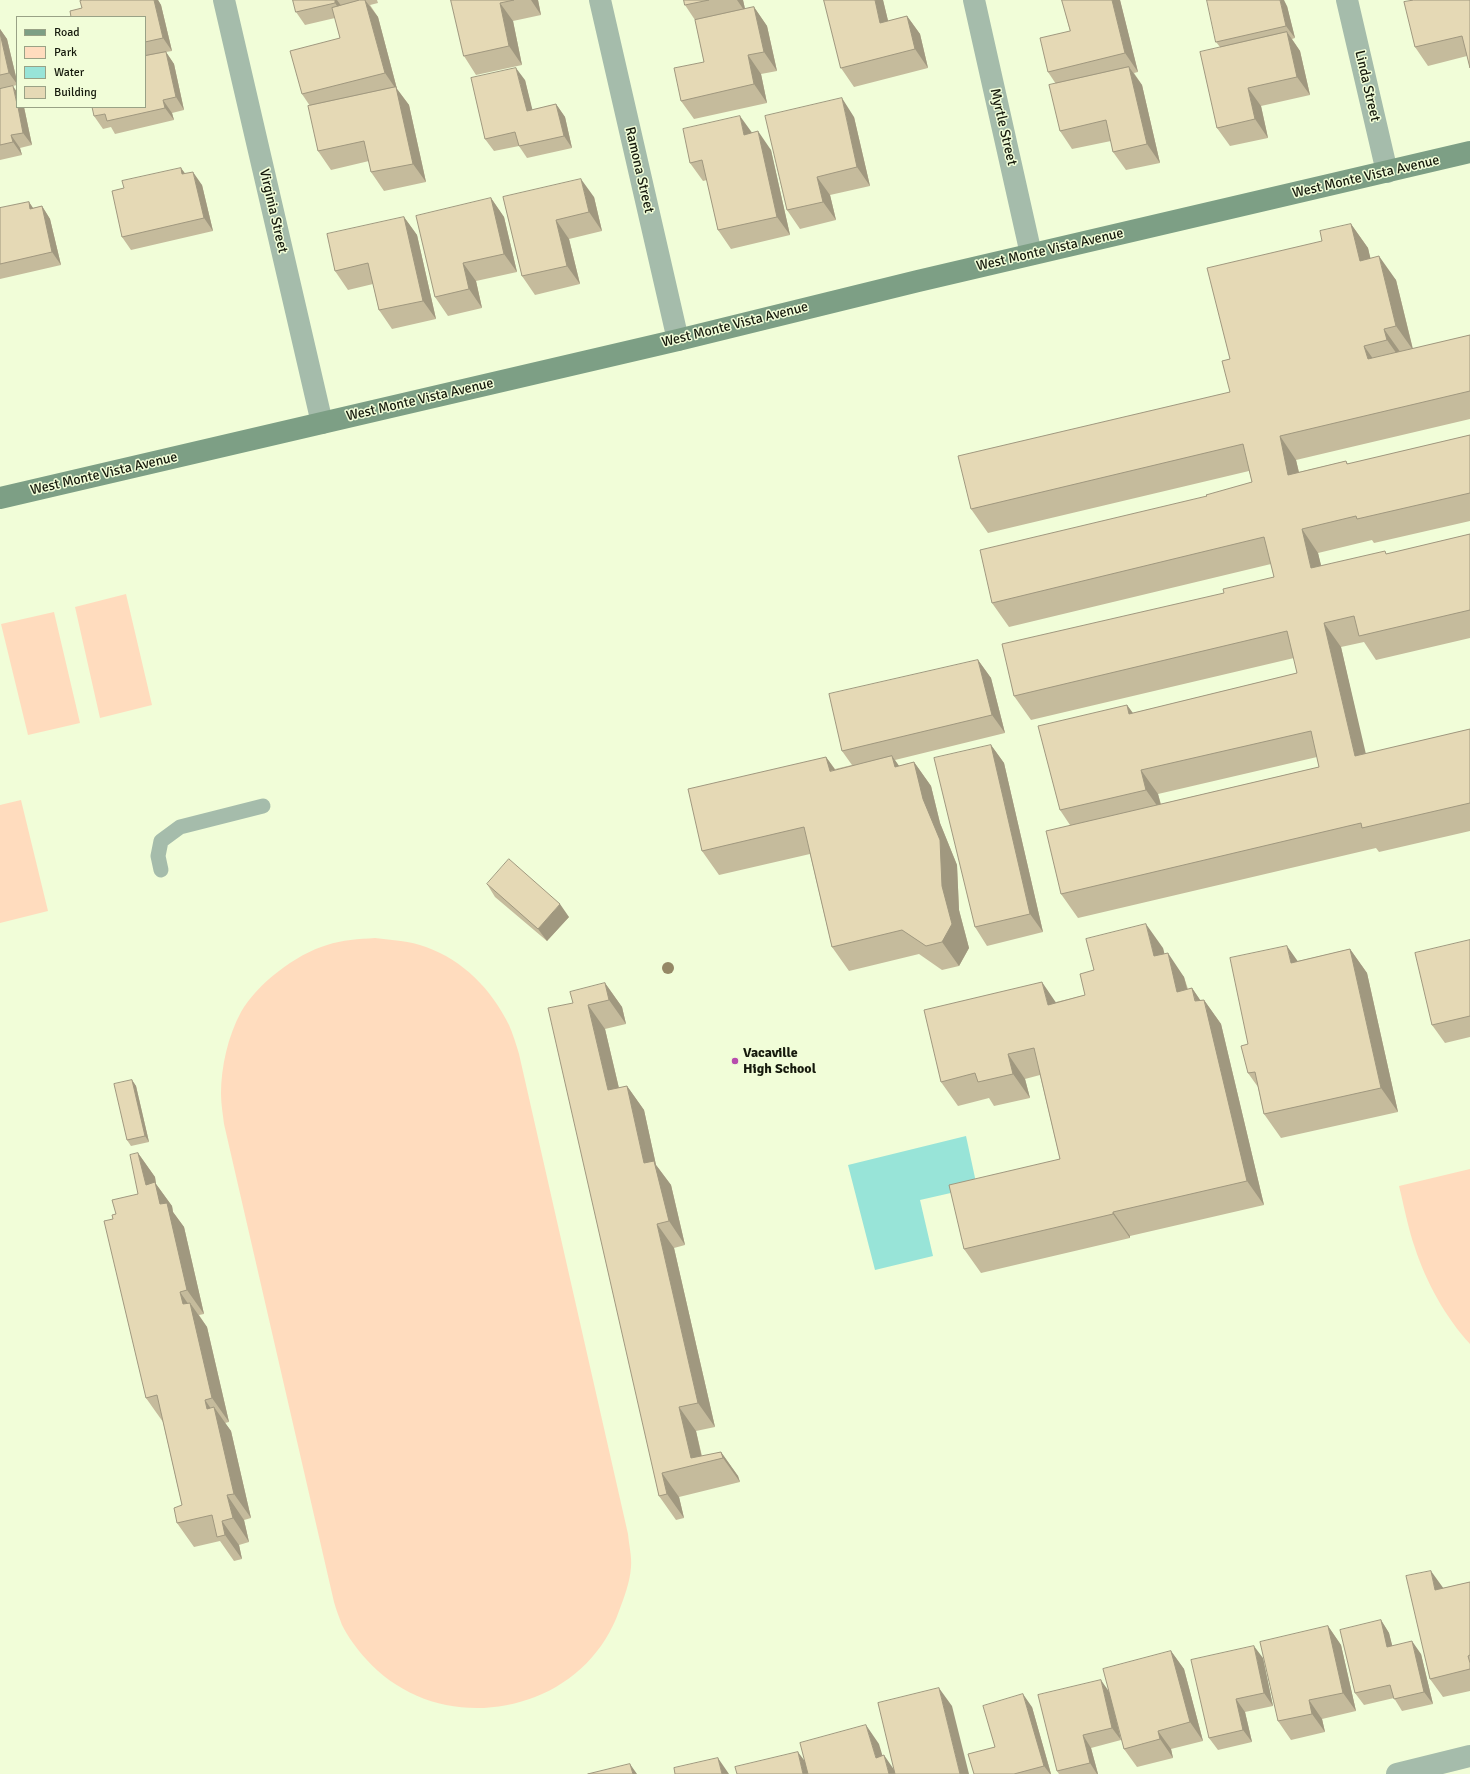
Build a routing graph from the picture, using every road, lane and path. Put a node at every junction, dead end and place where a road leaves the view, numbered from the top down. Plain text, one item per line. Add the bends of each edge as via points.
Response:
1 (224, 0) edge
2 (600, 0) edge
3 (974, 0) edge
4 (1347, 0) edge
5 (1470, 152) edge
6 (1387, 172) junction
7 (1031, 254) junction
8 (678, 340) junction
9 (322, 423) junction
10 (0, 498) edge
11 (263, 806) dead end
12 (161, 870) dead end
13 (1470, 1756) edge
14 (1397, 1774) edge

1 - 9 street, Virginia Street
2 - 8 street, Ramona Street
3 - 7 street, Myrtle Street
4 - 6 street, Linda Street
5 - 6 street, West Monte Vista Avenue
6 - 7 street, West Monte Vista Avenue
7 - 8 street, West Monte Vista Avenue
8 - 9 street, West Monte Vista Avenue
9 - 10 street, West Monte Vista Avenue
11 - 12 lane via 180,827 161,841 158,856
13 - 14 street

